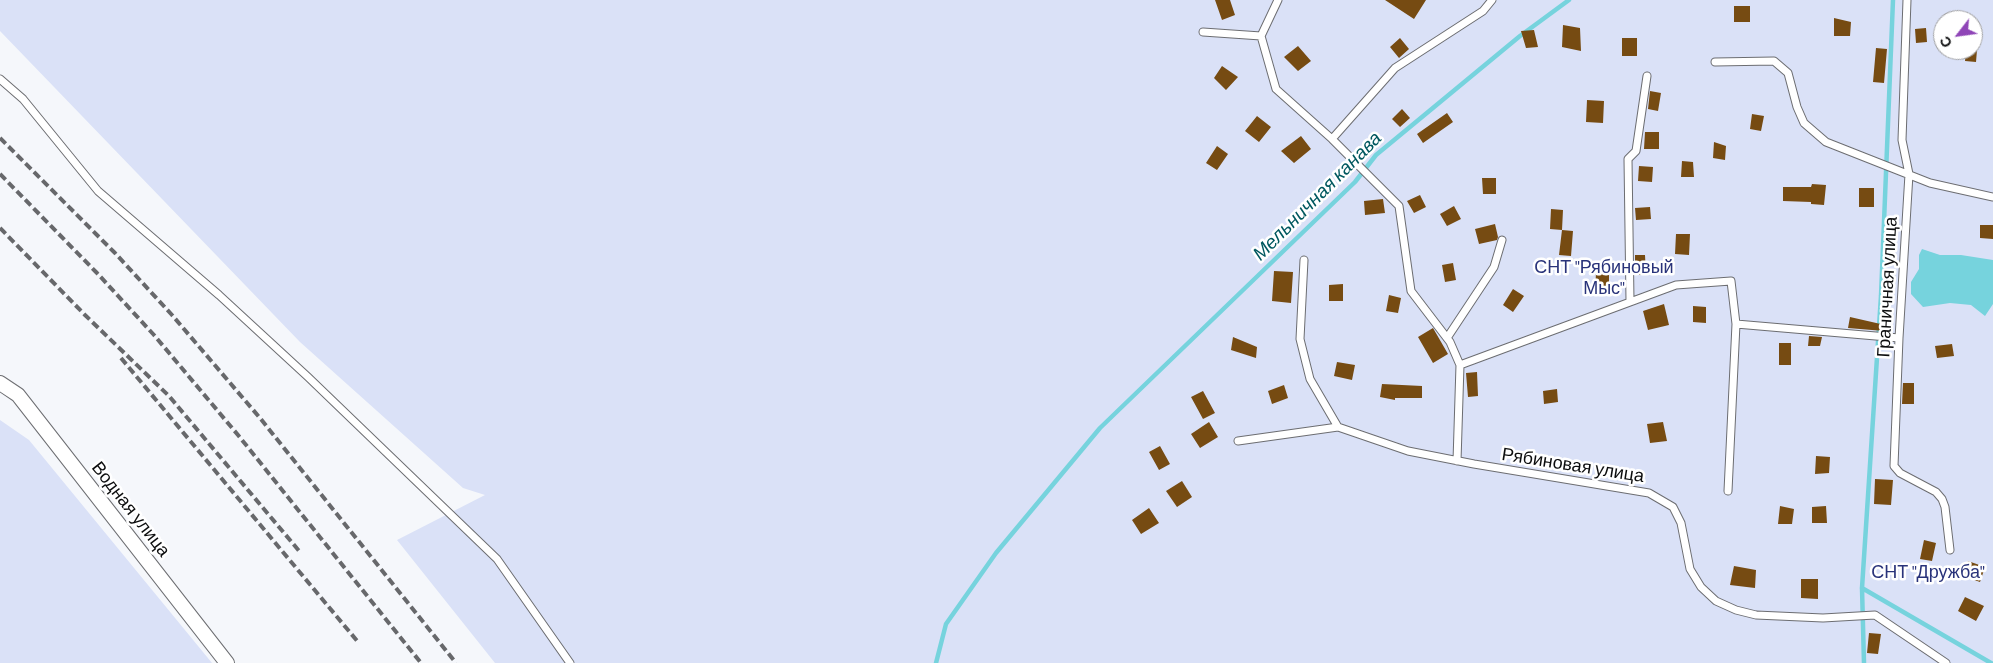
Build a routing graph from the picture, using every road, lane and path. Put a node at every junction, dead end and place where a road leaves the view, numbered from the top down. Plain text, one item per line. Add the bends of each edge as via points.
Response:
1 (1278, 0) edge
2 (1492, 0) edge
3 (1907, 0) edge
4 (1203, 32) dead end
5 (1261, 36) junction
6 (1716, 62) dead end
7 (1647, 76) dead end
8 (0, 78) edge
9 (1332, 140) junction
10 (1909, 174) junction
11 (1993, 197) edge
12 (1502, 240) dead end
13 (1304, 260) dead end
14 (1630, 301) junction
15 (1736, 324) junction
16 (1447, 338) junction
17 (1899, 338) junction
18 (1460, 365) junction
19 (0, 383) edge
20 (1338, 427) junction
21 (1238, 441) dead end
22 (1457, 461) junction
23 (1728, 490) dead end
24 (1950, 550) dead end
25 (227, 663) edge
26 (570, 663) edge
27 (1946, 663) edge

1 - 5 lane
2 - 9 lane via 1484,11 1395,68
3 - 10 lane, Граничная улица via 1902,140
4 - 5 lane
5 - 9 lane via 1276,89
6 - 10 lane via 1774,61 1788,73 1804,123 1826,142
7 - 14 lane via 1636,151 1628,159
8 - 26 lane via 23,99 98,192 219,295 497,559
9 - 16 lane via 1398,206 1411,291
10 - 11 lane via 1930,183
10 - 17 lane, Граничная улица
12 - 16 lane via 1494,267
13 - 20 lane via 1300,339 1310,379
14 - 15 lane via 1676,285 1731,281
14 - 18 lane
15 - 17 lane
15 - 23 lane
16 - 18 lane
17 - 24 lane, Граничная улица via 1894,466 1942,499
18 - 22 lane
19 - 25 street, Водная улица via 18,395
20 - 21 lane, Рябиновая улица
20 - 22 lane, Рябиновая улица via 1408,451
22 - 27 lane, Рябиновая улица via 1649,493 1672,507 1681,523 1690,569 1701,587 1716,601 1756,615 1823,618 1874,615

